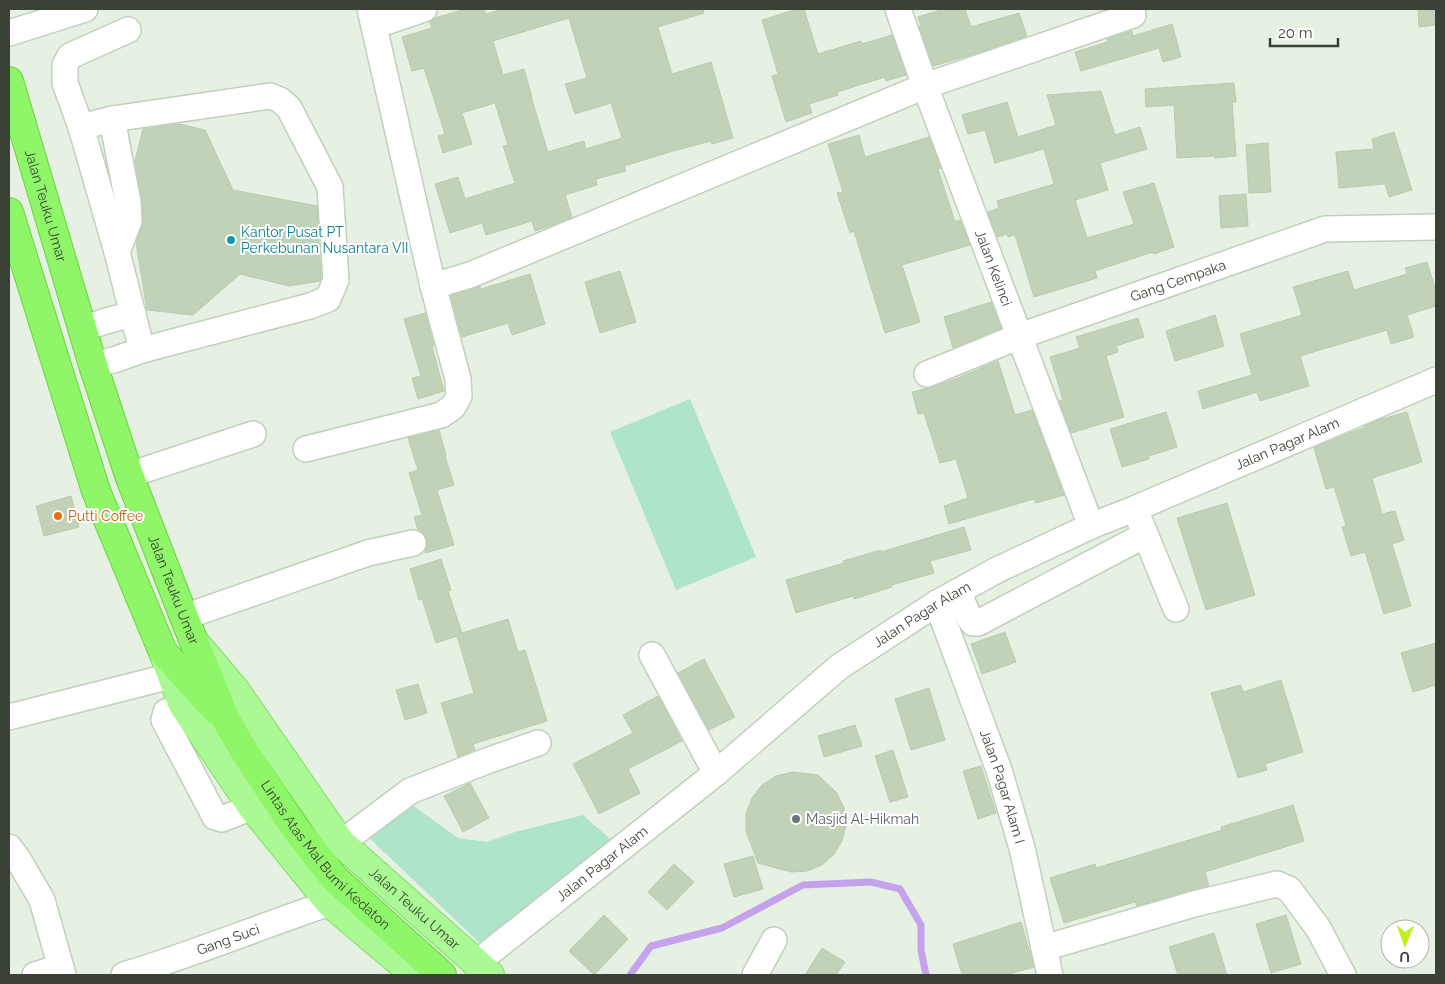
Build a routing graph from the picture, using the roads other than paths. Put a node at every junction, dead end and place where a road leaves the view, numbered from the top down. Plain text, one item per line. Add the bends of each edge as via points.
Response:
1 (85, 9) edge
2 (424, 9) edge
3 (898, 9) edge
4 (1133, 14) dead end
5 (372, 17) edge
6 (128, 30) dead end
7 (9, 32) edge
8 (9, 81) edge
9 (925, 86) junction
10 (112, 119) junction
11 (81, 127) junction
12 (9, 212) edge
13 (1436, 227) edge
14 (117, 252) junction
15 (16, 260) edge
16 (433, 286) junction
17 (133, 314) junction
18 (82, 329) junction
19 (1020, 336) junction
20 (142, 350) junction
21 (93, 365) junction
22 (927, 374) dead end
23 (1436, 380) edge
24 (253, 434) dead end
25 (306, 449) dead end
26 (129, 475) junction
27 (1134, 509) junction
28 (1091, 526) junction
29 (1145, 535) junction
30 (412, 544) dead end
31 (947, 597) junction
32 (1176, 609) dead end
33 (189, 629) junction
34 (652, 655) dead end
35 (181, 668) junction
36 (183, 705) junction
37 (9, 717) edge
38 (538, 743) dead end
39 (716, 773) junction
40 (252, 808) junction
41 (341, 843) junction
42 (9, 847) edge
43 (330, 903) junction
44 (774, 940) dead end
45 (1044, 948) junction
46 (482, 970) edge
47 (62, 971) edge
48 (35, 975) edge
49 (124, 975) edge
50 (415, 975) edge
51 (442, 975) edge
52 (755, 975) edge
53 (1050, 975) edge
54 (1343, 975) edge

1 - 7 street
2 - 5 street
3 - 9 street, Jalan Kelinci
4 - 9 street
5 - 16 street
6 - 11 street via 70,56 65,65 65,83
8 - 18 highway, Jalan Teuku Umar
9 - 16 street via 470,275
9 - 19 street, Jalan Kelinci
10 - 11 street
10 - 14 street via 129,221
10 - 20 street via 270,96 289,108 330,187 336,280 328,299
11 - 14 street
12 - 15 highway
13 - 19 street, Gang Cempaka via 1326,229
14 - 17 street
15 - 35 highway via 96,491
16 - 25 street via 458,379 459,396 453,407 441,415
17 - 18 street
17 - 20 street
18 - 21 highway, Jalan Teuku Umar
19 - 22 street, Gang Cempaka
19 - 28 street, Jalan Kelinci
20 - 21 street
21 - 26 highway, Jalan Teuku Umar
23 - 27 street, Jalan Pagar Alam
24 - 26 street
26 - 33 highway, Jalan Teuku Umar
27 - 28 street, Jalan Pagar Alam
27 - 29 street
28 - 31 street, Jalan Pagar Alam
29 - 31 street via 978,623 973,623
29 - 32 street
30 - 33 street via 368,553
31 - 39 street, Jalan Pagar Alam via 839,667
31 - 45 street, Jalan Pagar Alam I via 1022,848
33 - 35 highway, Lintas Atas Mal Bumi Kedaton
33 - 41 main road, Jalan Teuku Umar
34 - 39 street
35 - 36 main road
35 - 37 street
35 - 51 highway, Lintas Atas Mal Bumi Kedaton via 226,720 295,828 335,879
36 - 40 main road
36 - 40 street via 166,712 164,720 215,817 222,819
38 - 41 street via 410,791
39 - 46 street, Jalan Pagar Alam
40 - 43 main road
41 - 46 main road, Jalan Teuku Umar
42 - 47 street via 42,900
43 - 49 street, Gang Suci
43 - 50 main road
44 - 52 street
45 - 53 street, Jalan Pagar Alam I
45 - 54 street via 1194,904 1277,884 1290,889 1318,928
47 - 48 street

